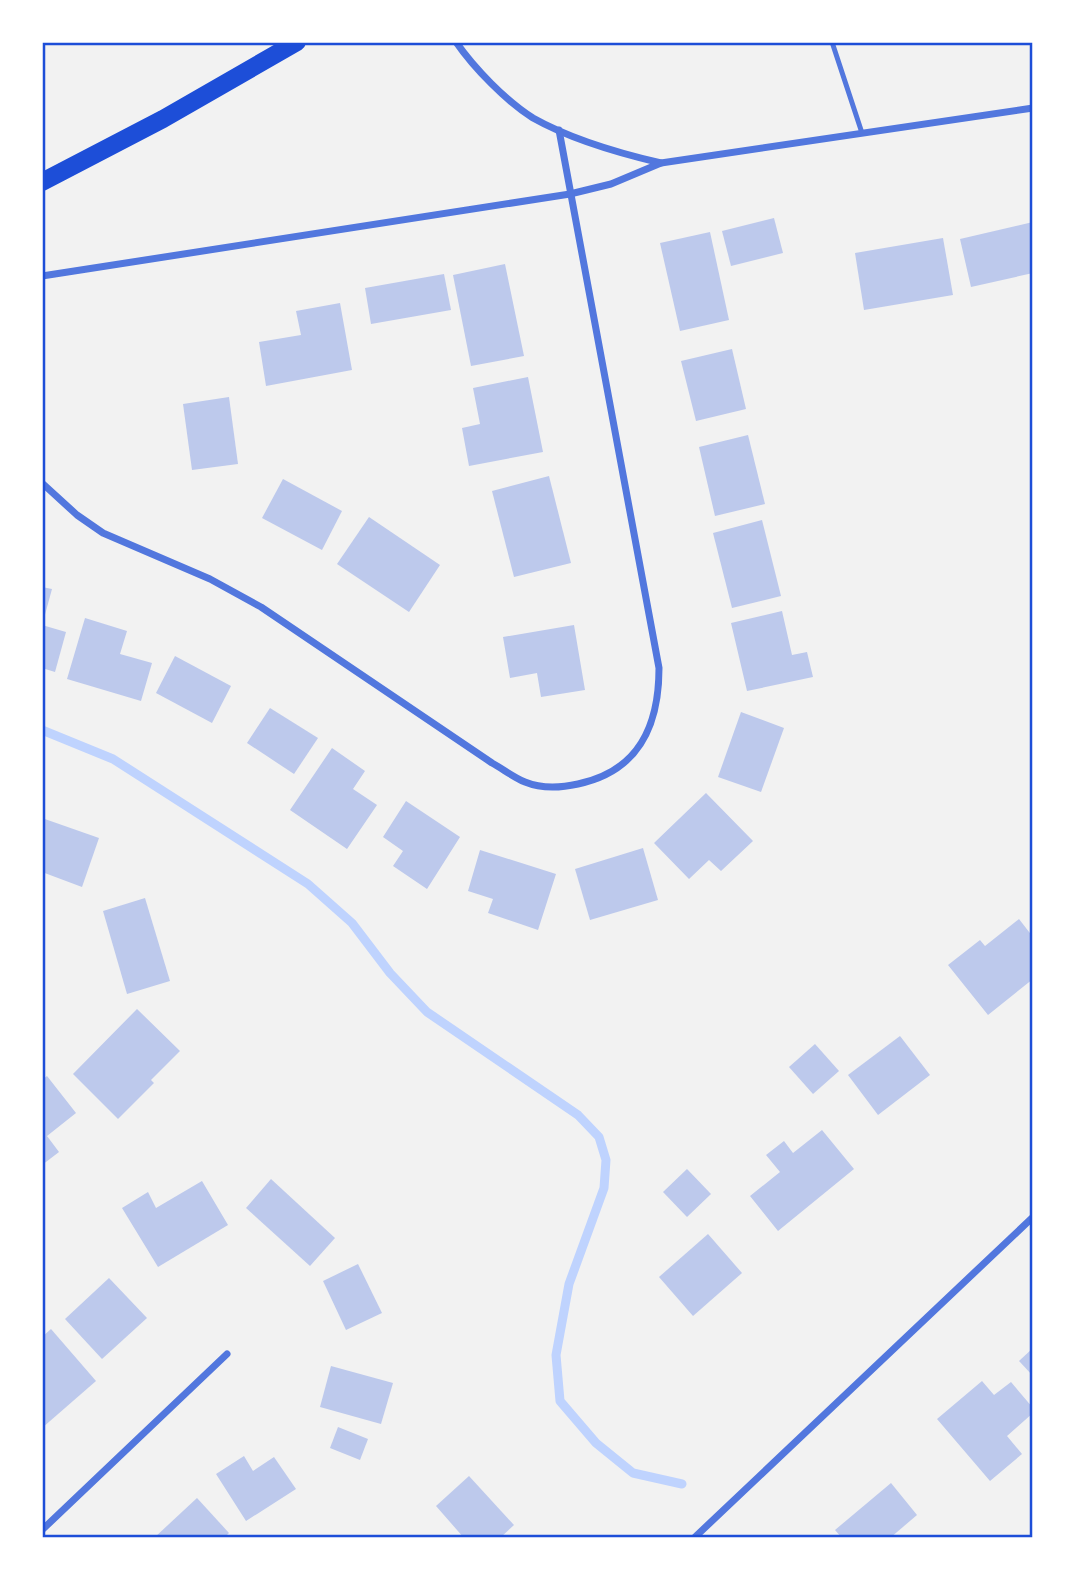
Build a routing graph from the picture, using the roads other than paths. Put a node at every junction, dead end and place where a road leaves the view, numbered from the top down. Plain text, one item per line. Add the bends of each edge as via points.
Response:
1 (297, 42) edge
2 (456, 42) edge
3 (832, 42) edge
4 (1033, 108) edge
5 (559, 130) junction
6 (862, 133) junction
7 (662, 163) junction
8 (42, 182) edge
9 (570, 194) junction
10 (42, 276) edge
11 (42, 483) edge
12 (1033, 1217) edge
13 (227, 1354) dead end
14 (42, 1530) edge
15 (694, 1538) edge

1 - 8 main road
2 - 5 street via 473,66 503,93 532,117
3 - 6 lane
4 - 6 street
5 - 7 street via 615,152
5 - 9 street
6 - 7 street
7 - 9 street via 611,184
9 - 10 street
9 - 11 street via 659,668 659,697 645,740 614,770 570,786 547,788 524,782 261,607 210,579 103,533
12 - 15 street
13 - 14 street

